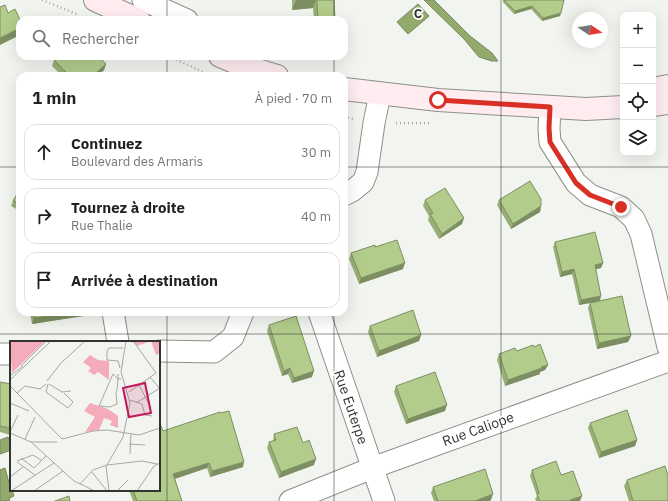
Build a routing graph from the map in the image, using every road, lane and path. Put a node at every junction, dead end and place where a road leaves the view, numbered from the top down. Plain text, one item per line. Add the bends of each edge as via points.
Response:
1 (42, 0) edge
2 (143, 0) edge
3 (89, 9) edge
4 (121, 16) edge
5 (178, 16) edge
6 (178, 60) edge
7 (243, 60) edge
8 (204, 72) edge
9 (268, 72) edge
10 (668, 86) edge
11 (656, 88) edge
12 (348, 90) edge
13 (380, 94) junction
14 (620, 97) edge
15 (668, 103) edge
16 (656, 105) edge
17 (550, 107) junction
18 (620, 107) edge
19 (348, 194) edge
20 (114, 316) edge
21 (241, 316) edge
22 (320, 316) edge
23 (118, 341) edge
24 (668, 347) edge
25 (160, 351) edge
26 (668, 360) edge
27 (372, 468) junction
28 (290, 501) edge
29 (384, 501) edge

1 - 3 path
2 - 5 street
3 - 4 main road
6 - 8 path
7 - 9 main road
10 - 11 main road
12 - 13 main road
13 - 17 main road
13 - 19 street via 367,172 363,182
14 - 17 main road
15 - 16 main road
17 - 18 main road
17 - 24 street via 550,142 576,183 590,195 621,207 634,219 641,234
20 - 23 street
21 - 25 street via 233,337 214,352
22 - 27 street, Rue Euterpe
26 - 27 street, Rue Caliope
27 - 28 street, Rue Caliope
27 - 29 street, Rue Euterpe

